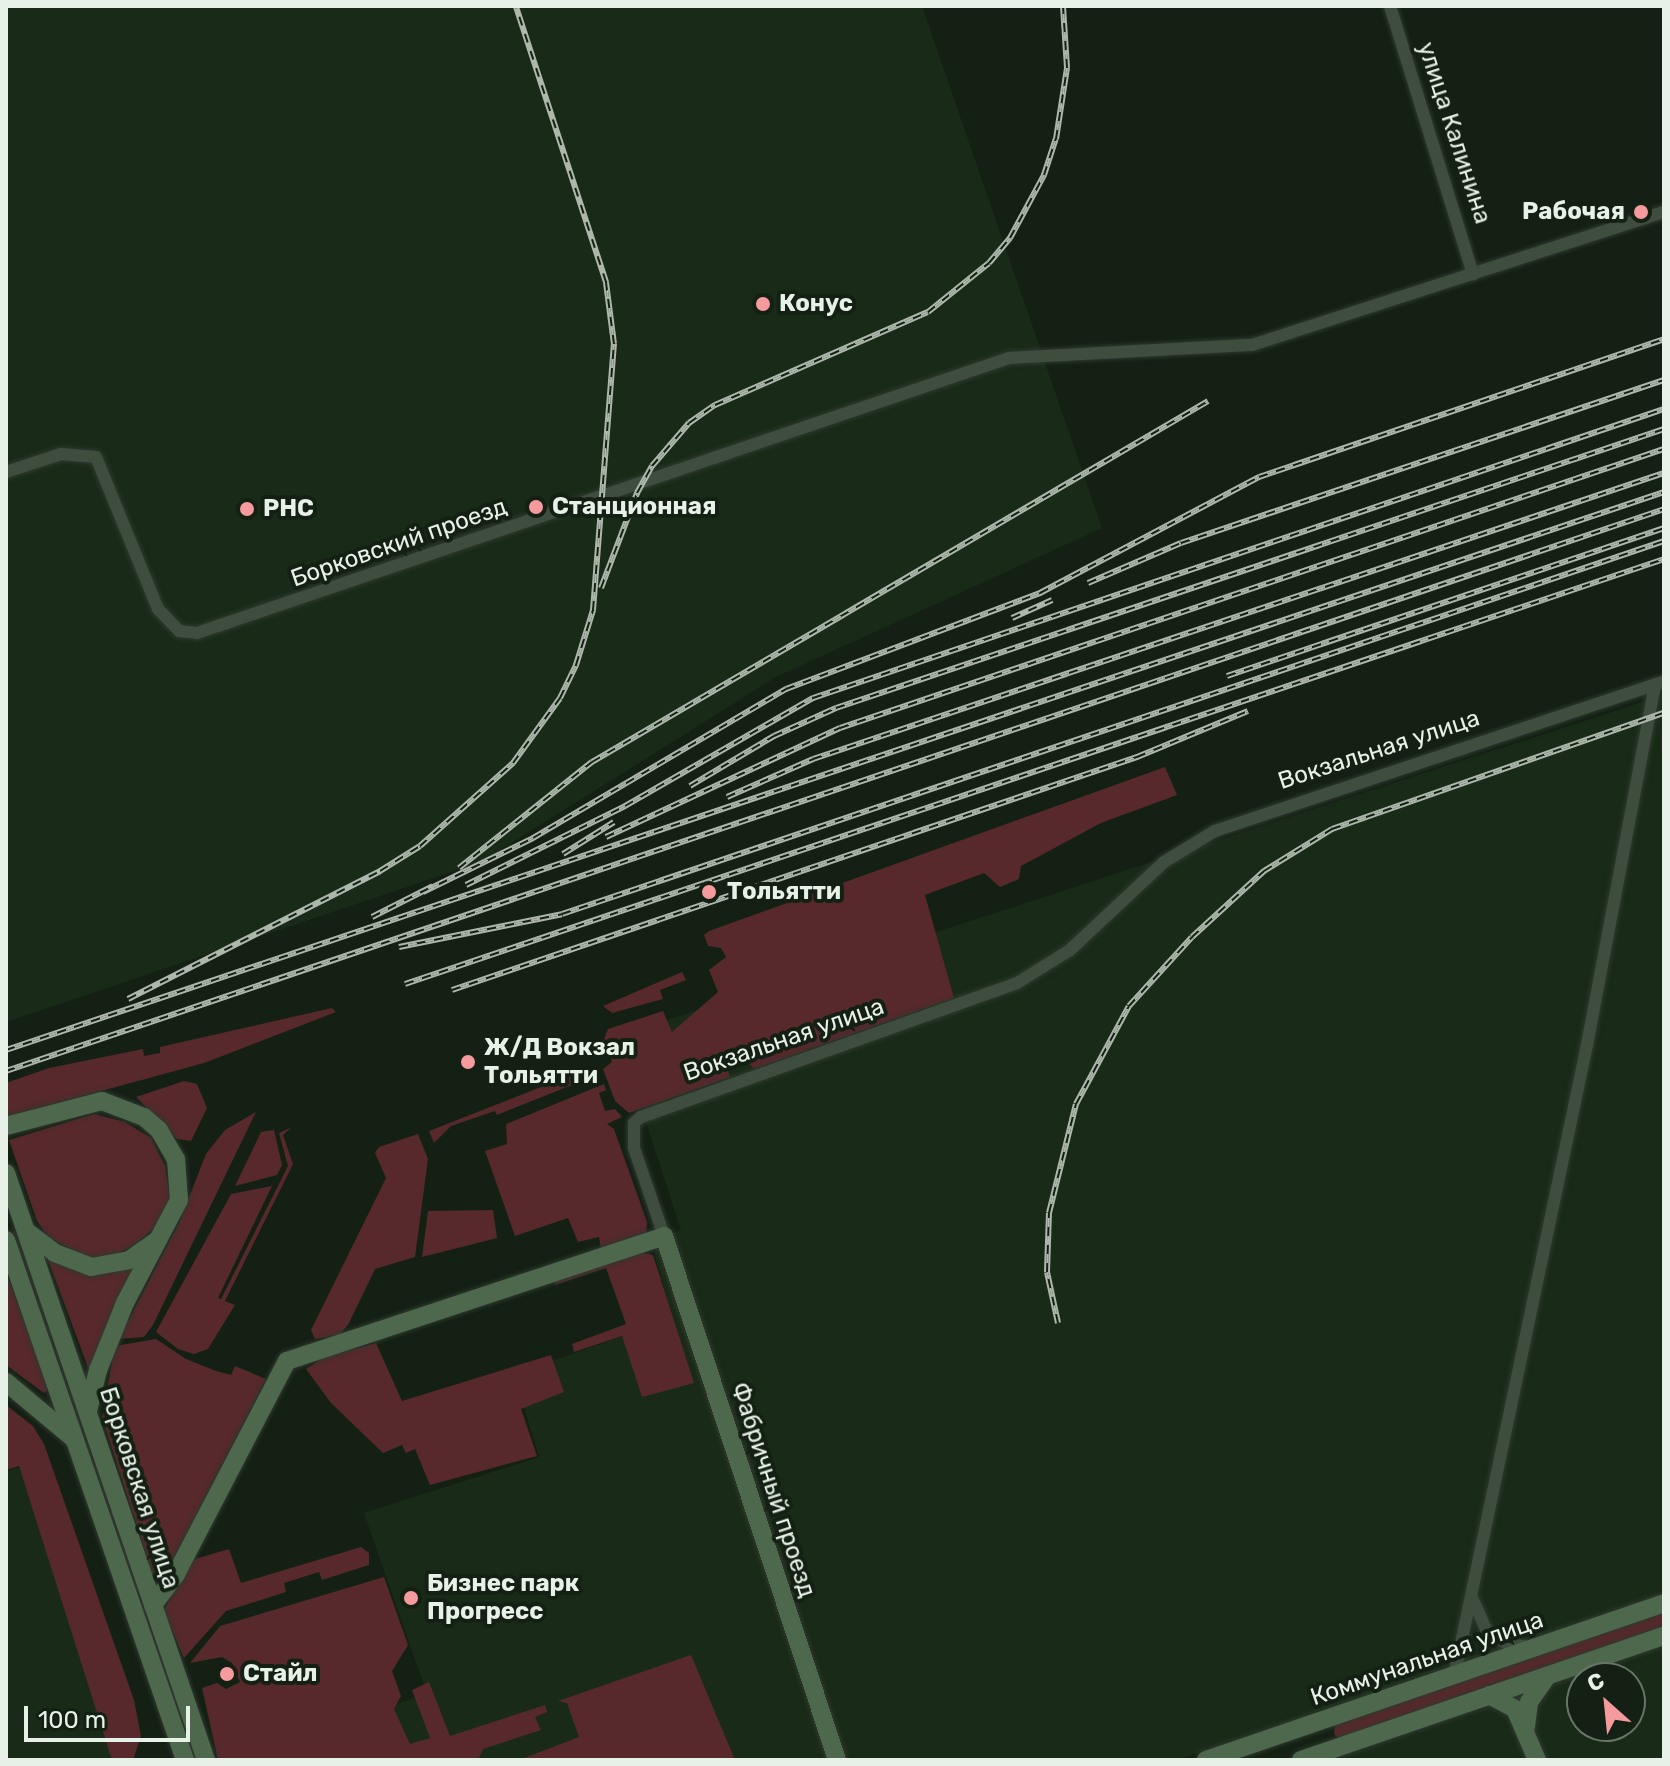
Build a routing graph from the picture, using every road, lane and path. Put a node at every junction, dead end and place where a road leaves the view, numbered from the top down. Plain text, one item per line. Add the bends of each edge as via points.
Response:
1 (1390, 6) edge
2 (1664, 212) edge
3 (1473, 274) junction
4 (6, 472) edge
5 (1660, 683) edge
6 (6, 1126) edge
7 (6, 1173) edge
8 (26, 1231) junction
9 (166, 1233) junction
10 (664, 1236) junction
11 (7, 1245) edge
12 (6, 1382) edge
13 (88, 1411) junction
14 (77, 1443) junction
15 (1473, 1599) junction
16 (1664, 1603) edge
17 (153, 1605) junction
18 (1664, 1636) edge
19 (1533, 1647) junction
20 (1455, 1672) junction
21 (1549, 1674) junction
22 (1489, 1695) junction
23 (1332, 1716) junction
24 (1526, 1727) junction
25 (1297, 1729) junction
26 (1342, 1746) junction
27 (1303, 1759) edge
28 (185, 1760) edge
29 (206, 1760) edge
30 (837, 1760) edge
31 (1206, 1760) edge
32 (1537, 1760) edge

1 - 3 street, улица Калинина
2 - 3 street
3 - 4 street, Борковский проезд via 1252,345 1186,344 1009,358 197,633 179,631 158,609 96,457 61,454
5 - 10 street, Вокзальная улица via 1215,831 1164,862 1070,950 1017,983 641,1117 634,1123 634,1148
5 - 15 street
6 - 9 main road via 102,1101 124,1106 159,1130 176,1159 179,1200
7 - 8 main road, Борковская улица
8 - 9 main road via 55,1253 91,1267 129,1260
8 - 13 main road, Борковская улица
9 - 13 main road via 125,1303
10 - 17 main road via 287,1361 176,1574
10 - 30 main road, Фабричный проезд
11 - 14 main road, Борковская улица
12 - 14 main road, Борковская улица
13 - 17 main road, Борковская улица
14 - 28 main road, Борковская улица
15 - 19 street via 1487,1632 1508,1644
15 - 20 street
16 - 19 main road, Коммунальная улица
17 - 29 main road, Борковская улица
18 - 21 main road
19 - 20 main road, Коммунальная улица
20 - 23 main road, Коммунальная улица
21 - 22 main road
21 - 24 main road via 1536,1688
22 - 24 main road via 1515,1709
22 - 26 main road
23 - 25 main road, Коммунальная улица
23 - 26 main road via 1326,1730
24 - 32 main road
25 - 27 main road via 1312,1739
25 - 31 main road, Коммунальная улица
26 - 27 main road

